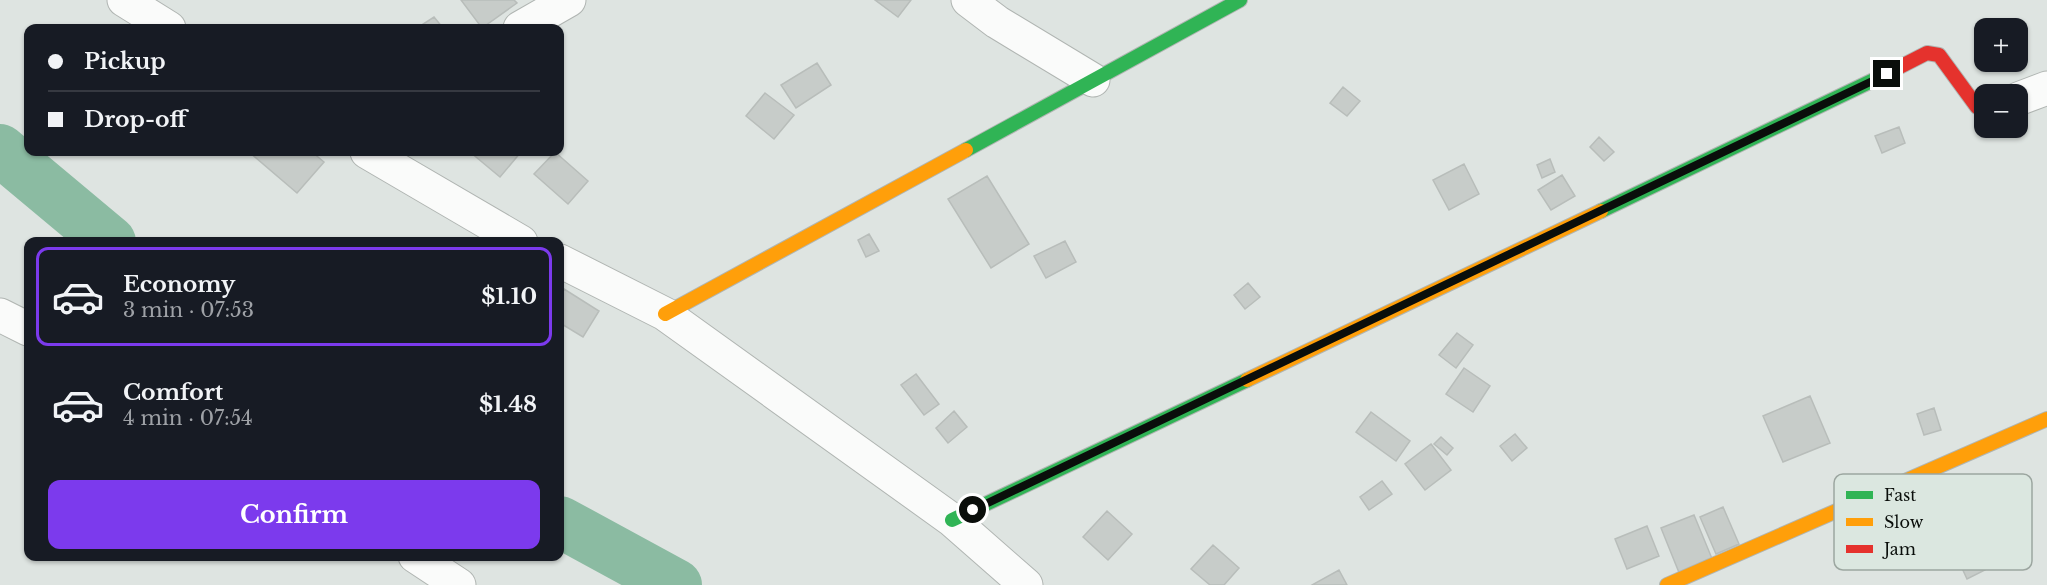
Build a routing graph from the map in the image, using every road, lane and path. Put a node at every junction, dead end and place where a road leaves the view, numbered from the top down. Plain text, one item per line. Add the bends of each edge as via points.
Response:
1 (124, 0) edge
2 (569, 0) edge
3 (968, 0) edge
4 (1240, 0) edge
5 (163, 24) edge
6 (527, 24) edge
7 (1093, 80) junction
8 (2047, 88) edge
9 (2028, 95) edge
10 (1974, 103) edge
11 (374, 156) edge
12 (512, 237) edge
13 (564, 263) edge
14 (665, 314) junction
15 (0, 315) edge
16 (24, 327) edge
17 (2047, 419) edge
18 (1921, 474) edge
19 (1834, 512) edge
20 (952, 520) junction
21 (422, 561) edge
22 (459, 585) edge
23 (1026, 585) edge
24 (1667, 585) edge

1 - 5 street
2 - 6 street
3 - 7 street
4 - 7 street
7 - 14 street
8 - 9 street
10 - 20 street via 1939,55 1928,53
11 - 12 street
13 - 14 street
14 - 20 street
15 - 16 street
17 - 18 street
19 - 24 street
20 - 23 street
21 - 22 street

